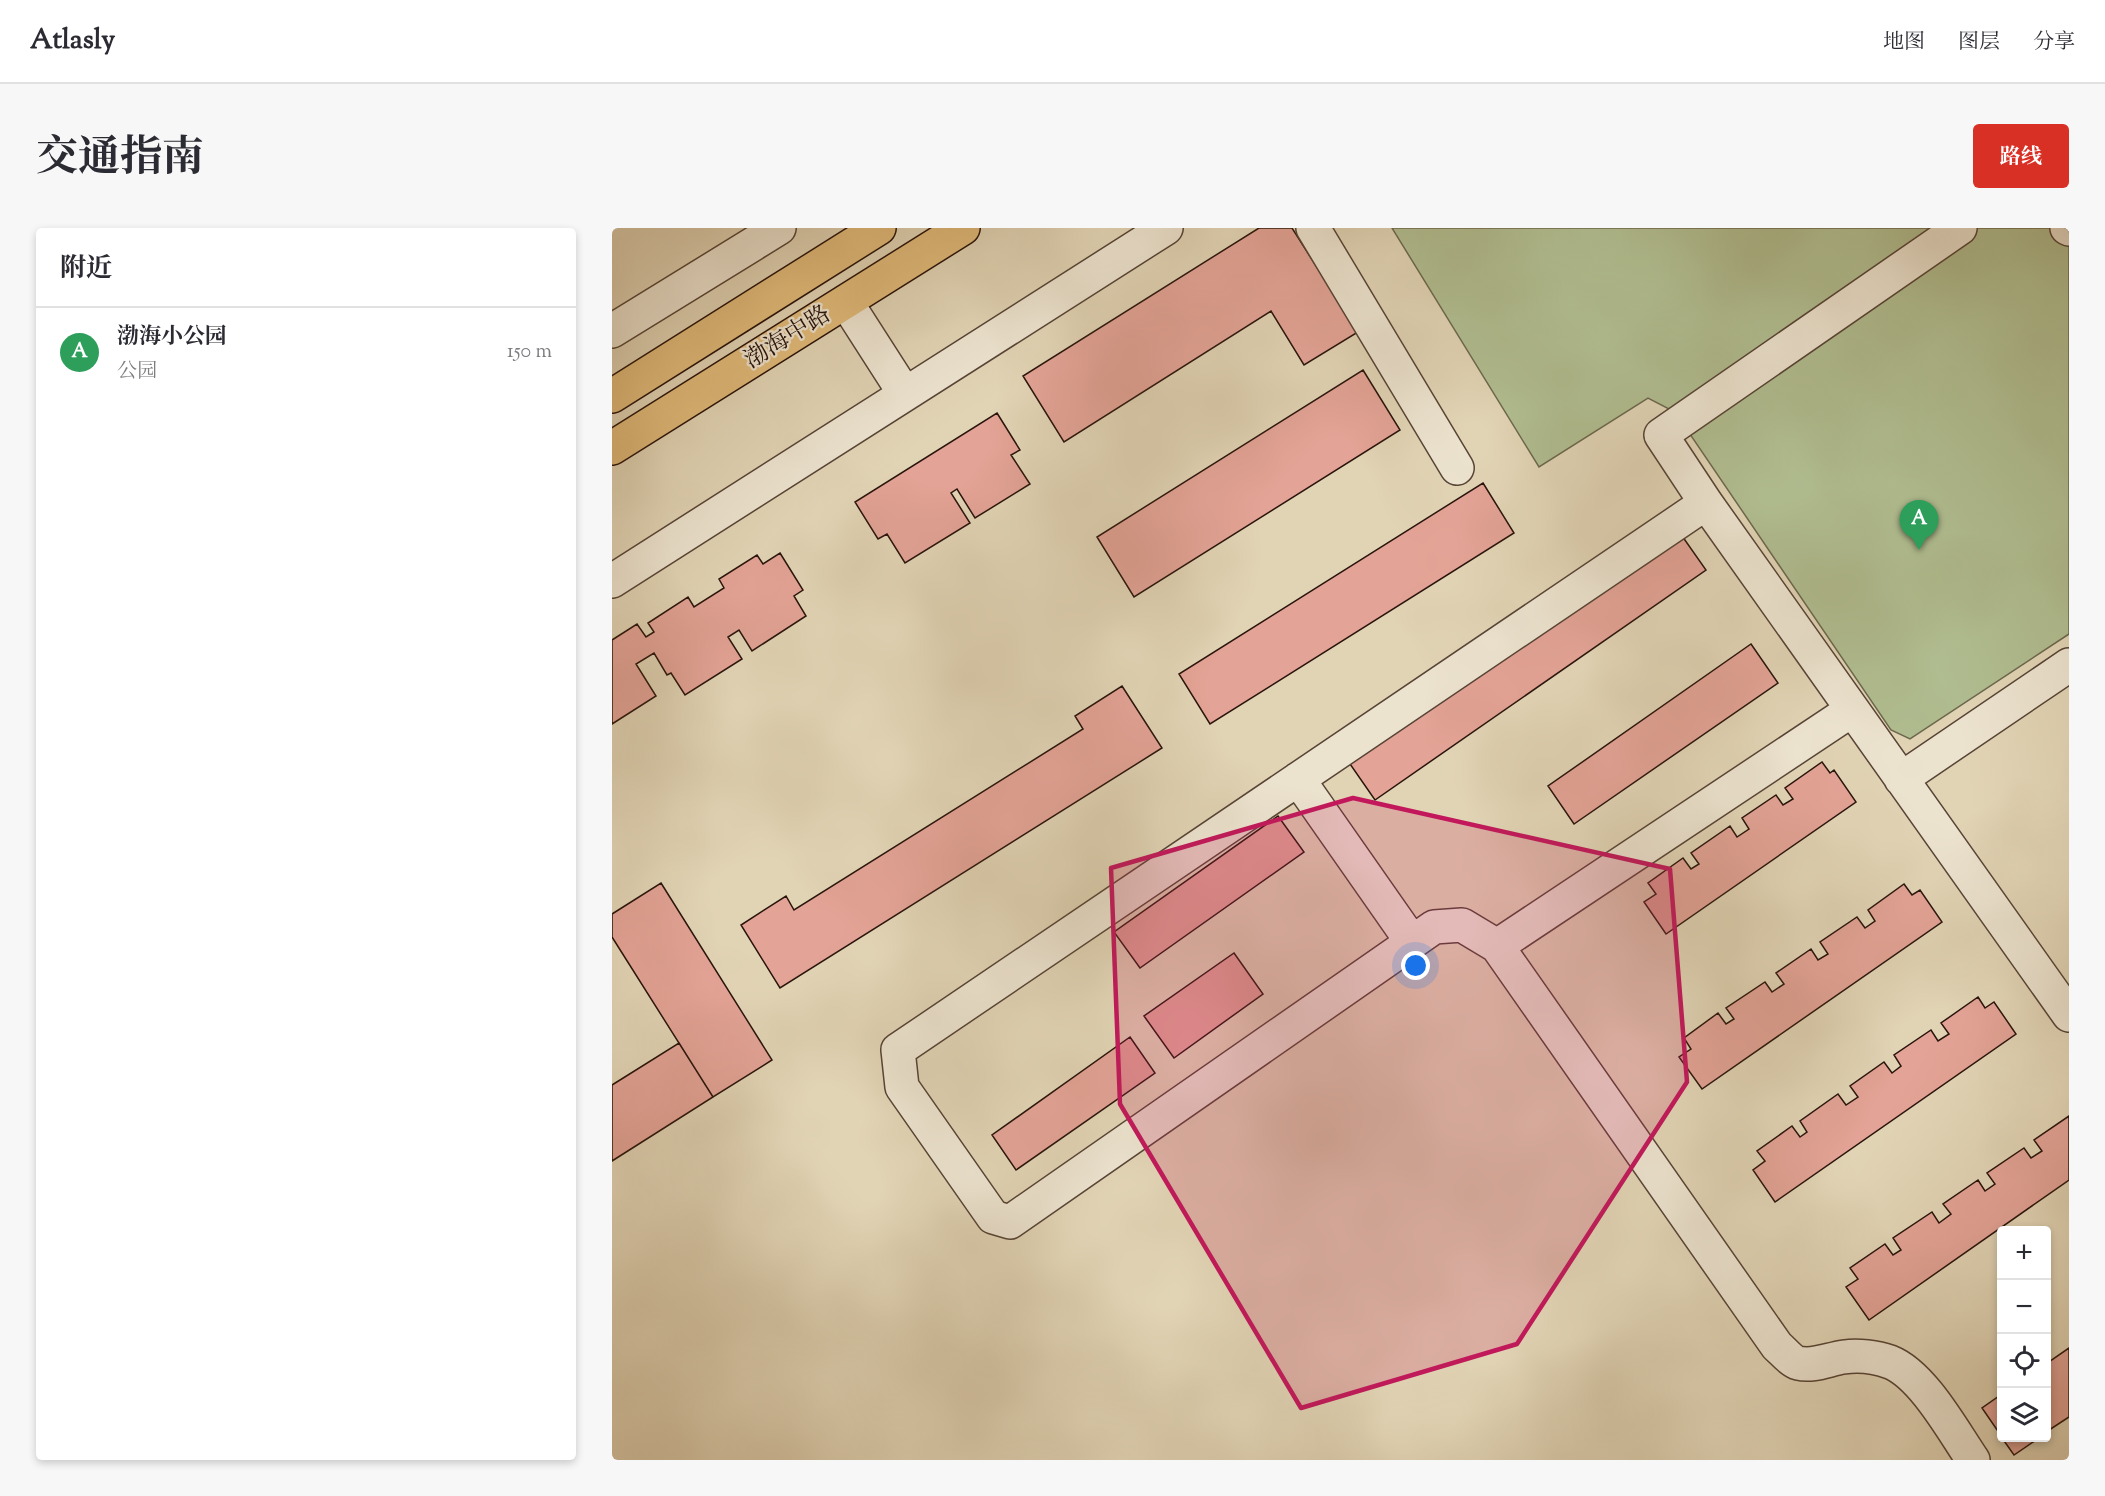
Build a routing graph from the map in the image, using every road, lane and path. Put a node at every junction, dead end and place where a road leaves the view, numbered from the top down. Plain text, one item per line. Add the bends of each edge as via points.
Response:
1 (779, 228) edge
2 (879, 228) edge
3 (963, 228) edge
4 (1166, 228) edge
5 (1313, 228) edge
6 (1960, 228) edge
7 (846, 302) junction
8 (612, 331) edge
9 (905, 394) junction
10 (612, 396) edge
11 (612, 448) edge
12 (1457, 468) dead end
13 (1706, 503) junction
14 (612, 581) edge
15 (2069, 665) edge
16 (1852, 710) junction
17 (1298, 779) junction
18 (1902, 779) junction
19 (1412, 942) junction
20 (1497, 946) junction
21 (2069, 1015) edge
22 (1973, 1460) edge

1 - 8 street
2 - 10 main road, 渤海中路
3 - 7 main road, 渤海中路
4 - 9 street
5 - 12 street
6 - 13 street via 1661,435
7 - 9 street
7 - 11 main road, 渤海中路
9 - 14 street
13 - 16 street
13 - 17 street
15 - 18 street
16 - 18 street
16 - 20 street
17 - 19 street
17 - 19 street via 898,1050 902,1087 993,1218 1010,1222
18 - 21 street
19 - 20 street via 1434,927 1462,925
20 - 22 street via 1777,1346 1797,1363 1843,1357 1891,1363 1930,1398

